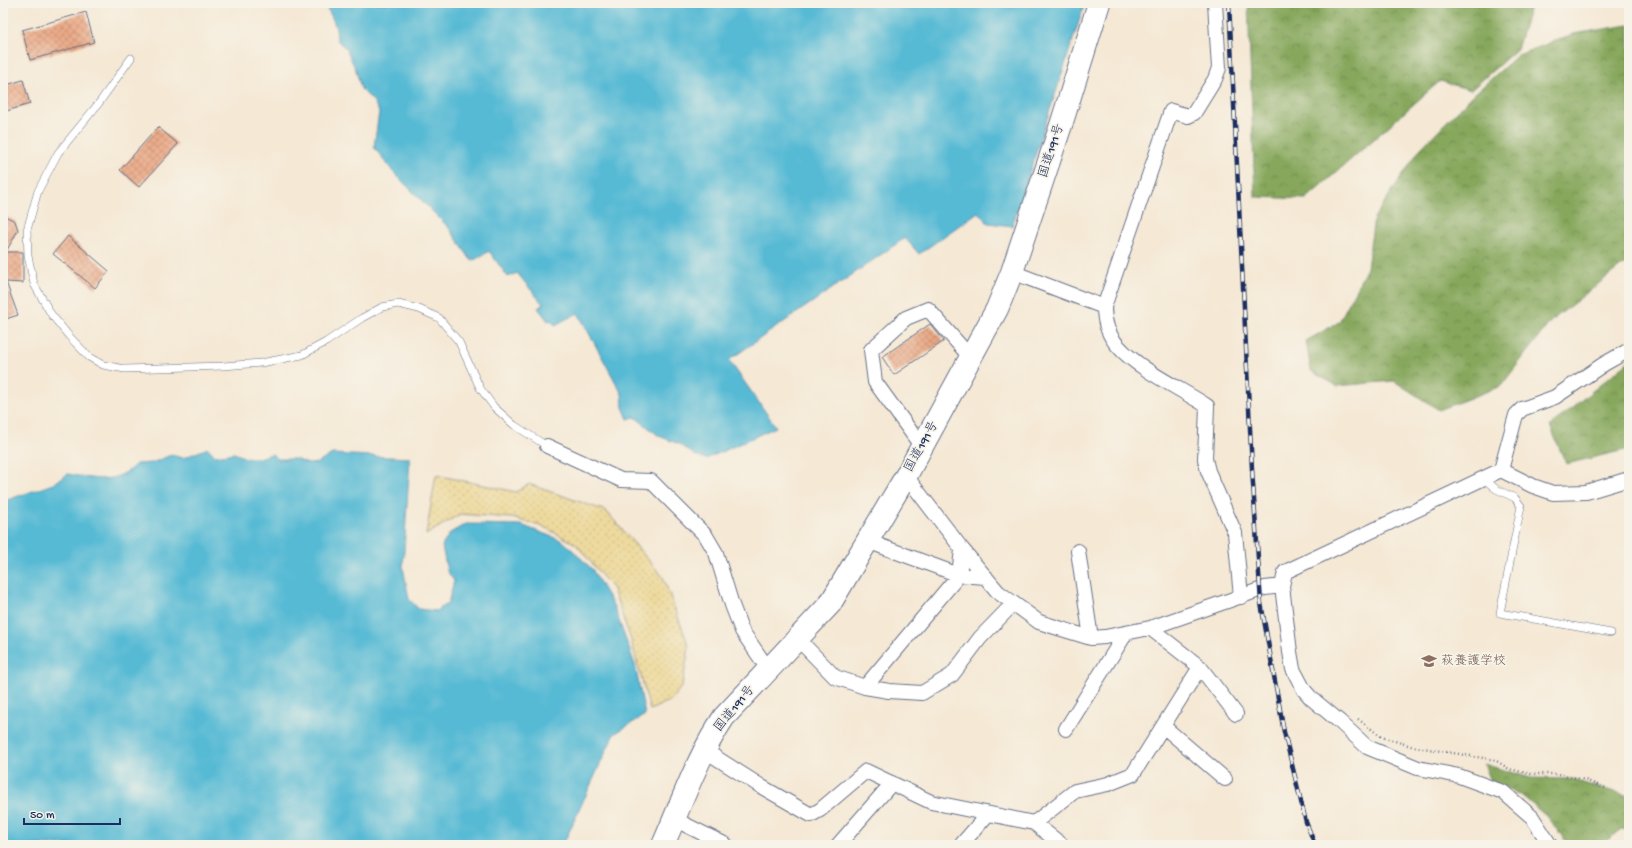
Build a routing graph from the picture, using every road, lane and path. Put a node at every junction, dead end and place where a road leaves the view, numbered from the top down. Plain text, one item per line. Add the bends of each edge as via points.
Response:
1 (1099, 3) edge
2 (1215, 3) edge
3 (131, 58) dead end
4 (1012, 272) junction
5 (1104, 307) junction
6 (1629, 350) edge
7 (971, 358) junction
8 (547, 446) joint
9 (922, 447) junction
10 (1501, 470) junction
11 (906, 476) junction
12 (1484, 479) junction
13 (1629, 479) edge
14 (867, 541) junction
15 (962, 549) junction
16 (1078, 551) dead end
17 (959, 575) junction
18 (986, 577) junction
19 (1282, 586) junction
20 (1241, 597) junction
21 (1013, 604) junction
22 (1150, 628) junction
23 (1126, 633) junction
24 (1611, 633) dead end
25 (1091, 638) junction
26 (798, 639) junction
27 (1200, 667) junction
28 (768, 669) junction
29 (864, 687) junction
30 (1236, 714) dead end
31 (1356, 718) dead end
32 (1163, 726) junction
33 (1066, 729) dead end
34 (704, 750) junction
35 (1225, 779) dead end
36 (892, 783) junction
37 (1605, 788) dead end
38 (988, 814) junction
39 (674, 819) junction
40 (1034, 823) junction
41 (663, 845) edge
42 (726, 845) edge
43 (838, 845) edge
44 (961, 845) edge
45 (1062, 845) edge
46 (1550, 845) edge

1 - 4 highway, 国道191号
2 - 5 street via 1219,68 1215,79 1194,113 1188,116 1171,111
3 - 8 lane via 99,103 58,153 38,192 28,230 28,256 34,284 51,314 89,357 103,365 125,369 267,362 302,355 382,307 398,304 419,309 439,318 459,342 480,388 494,407 514,425
4 - 5 street
4 - 7 highway, 国道191号 via 997,309
5 - 20 street via 1108,330 1118,346 1137,363 1207,406 1205,459 1235,533
6 - 10 street via 1555,397 1522,409 1516,415
7 - 9 highway, 国道191号
7 - 9 street via 928,309 906,318 871,350 875,382
8 - 28 street via 621,480 651,481 690,519 706,536 716,553 742,631
9 - 11 highway, 国道191号
10 - 12 street
10 - 13 street via 1553,493 1586,492
11 - 14 highway, 国道191号
11 - 15 street
12 - 19 street via 1285,572
12 - 24 lane via 1496,489 1515,498 1521,506 1500,613
14 - 17 street
14 - 26 highway, 国道191号 via 830,604
15 - 17 street
15 - 18 street
16 - 25 street
17 - 18 street
17 - 29 street
18 - 21 street via 998,592
19 - 20 street via 1265,588
19 - 46 street via 1293,670 1311,698 1367,747 1418,768 1459,776 1504,792 1532,817
20 - 22 street
21 - 25 street via 1039,622
21 - 29 street via 980,638 952,675 922,693
22 - 23 street
22 - 27 street
23 - 25 street
23 - 33 street
26 - 28 highway, 国道191号
26 - 29 street via 835,677
27 - 30 street
27 - 32 street
28 - 34 highway, 国道191号 via 724,717
31 - 37 path via 1382,737 1410,746 1495,760 1509,769 1531,774 1558,774
32 - 35 street
32 - 40 street via 1133,774 1108,784 1075,791
34 - 36 street via 812,815 866,771
34 - 39 highway, 国道191号
36 - 38 street via 931,802
36 - 43 street
38 - 40 street
38 - 44 street
39 - 41 highway, 国道191号
39 - 42 street
40 - 45 street

